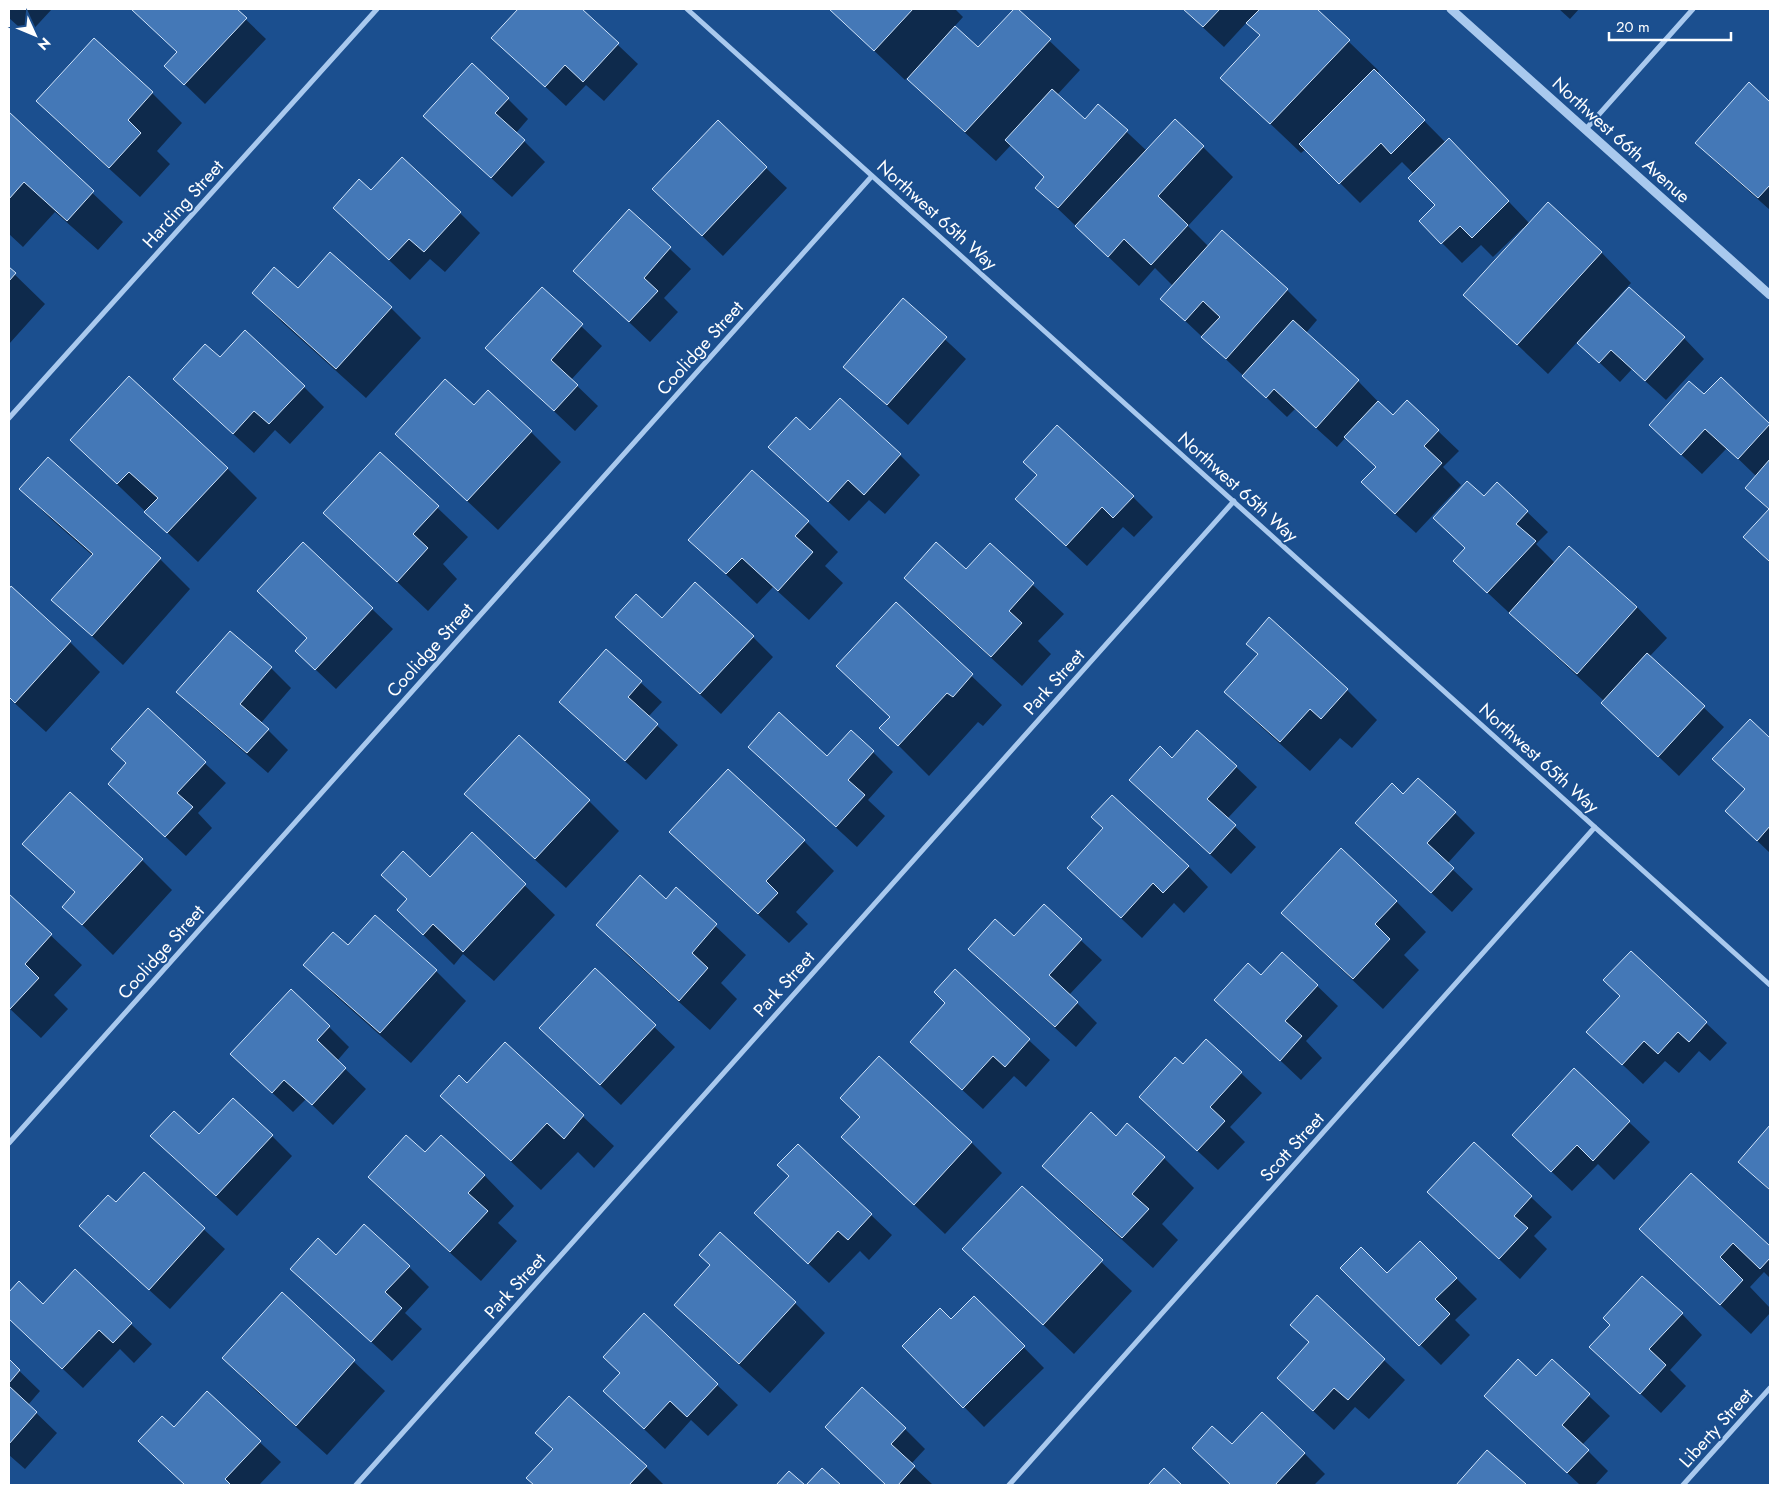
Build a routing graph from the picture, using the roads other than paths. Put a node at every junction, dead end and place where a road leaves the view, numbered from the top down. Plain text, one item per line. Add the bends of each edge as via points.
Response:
1 (377, 9) edge
2 (687, 9) edge
3 (1451, 9) edge
4 (1693, 9) edge
5 (1585, 130) junction
6 (872, 176) junction
7 (1770, 294) edge
8 (9, 418) edge
9 (1234, 501) junction
10 (1595, 827) junction
11 (1770, 985) edge
12 (9, 1143) edge
13 (1770, 1388) edge
14 (356, 1485) edge
15 (1009, 1485) edge
16 (1683, 1485) edge

1 - 8 street, Harding Street
2 - 6 street, Northwest 65th Way
3 - 5 street, Northwest 66th Avenue
4 - 5 street
5 - 7 street, Northwest 66th Avenue
6 - 9 street, Northwest 65th Way
6 - 12 street, Coolidge Street
9 - 10 street, Northwest 65th Way
9 - 14 street, Park Street
10 - 11 street, Northwest 65th Way
10 - 15 street, Scott Street
13 - 16 street, Liberty Street

